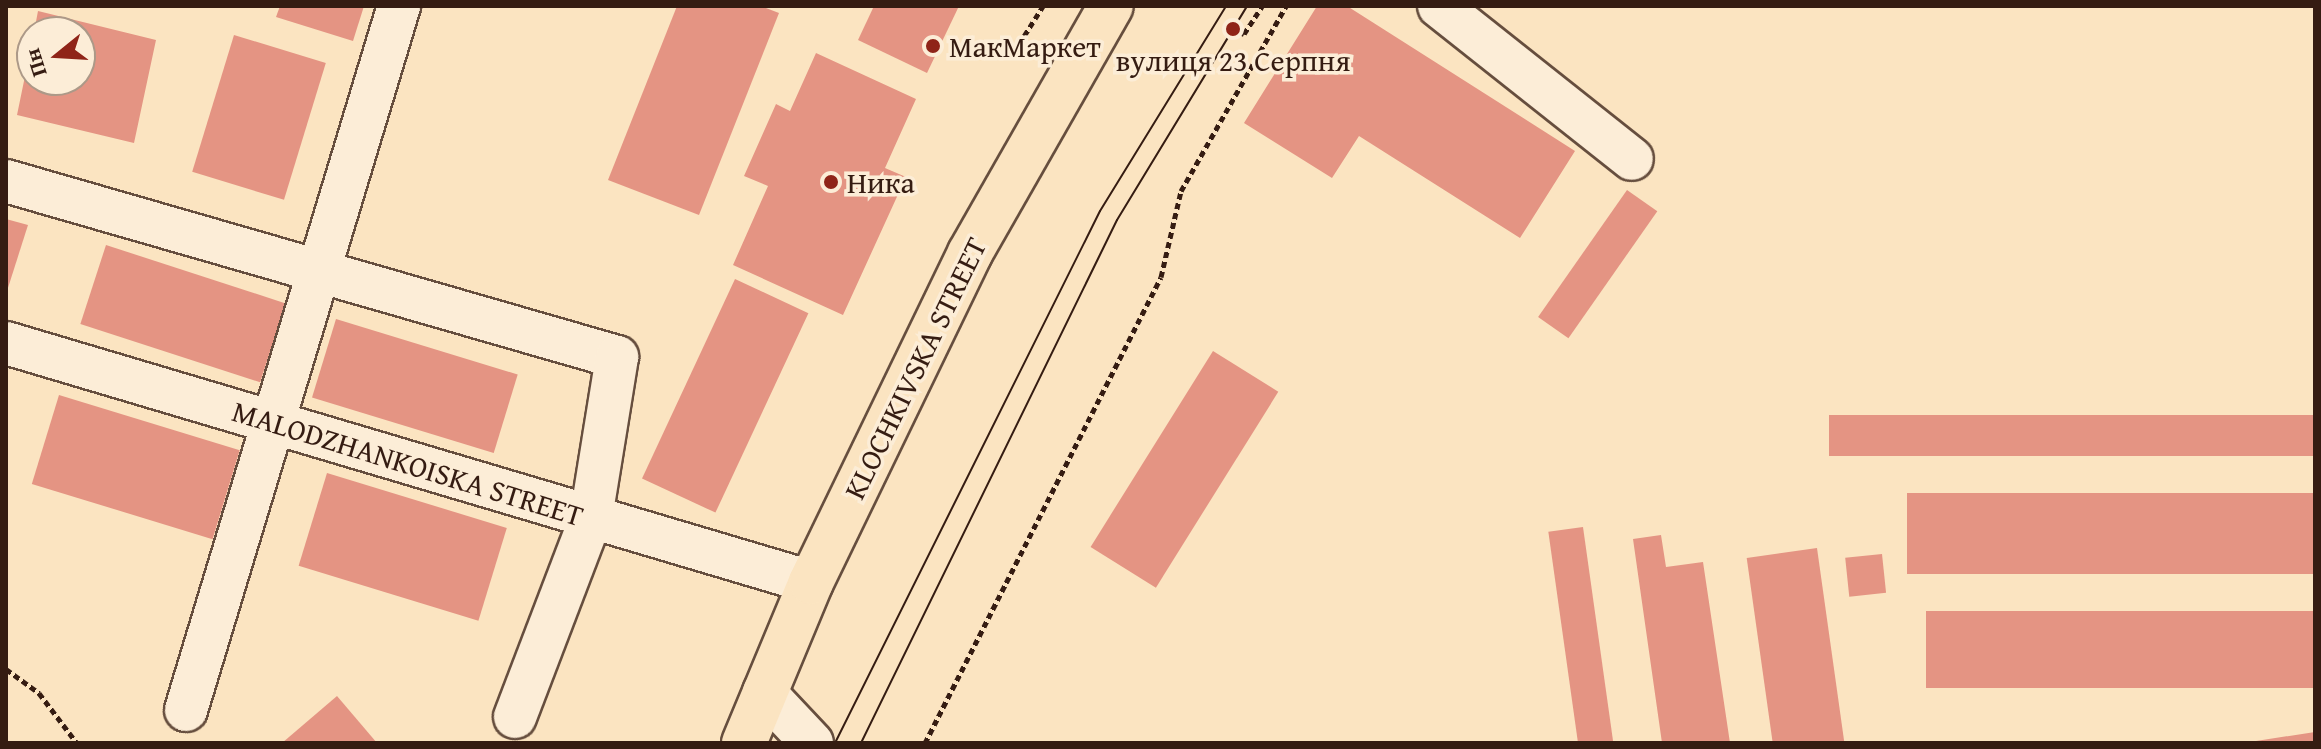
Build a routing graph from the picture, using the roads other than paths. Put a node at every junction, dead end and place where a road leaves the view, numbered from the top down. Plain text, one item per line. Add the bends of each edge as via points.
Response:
1 (399, 6) edge
2 (1111, 6) edge
3 (1439, 6) edge
4 (1632, 159) dead end
5 (6, 181) edge
6 (318, 271) junction
7 (6, 343) edge
8 (272, 423) junction
9 (591, 518) junction
10 (811, 582) junction
11 (764, 692) junction
12 (186, 710) dead end
13 (515, 717) dead end
14 (744, 743) edge
15 (812, 743) edge

1 - 6 street
2 - 10 main road, KLOCHKIVSKA STREET via 970,253
3 - 4 street
5 - 6 street
6 - 8 street
6 - 9 street via 617,357
7 - 8 street, MALODZHANKOISKA STREET
8 - 9 street, MALODZHANKOISKA STREET
8 - 12 street
9 - 10 street, MALODZHANKOISKA STREET
9 - 13 street
10 - 11 main road, KLOCHKIVSKA STREET
11 - 14 main road, KLOCHKIVSKA STREET
11 - 15 street

